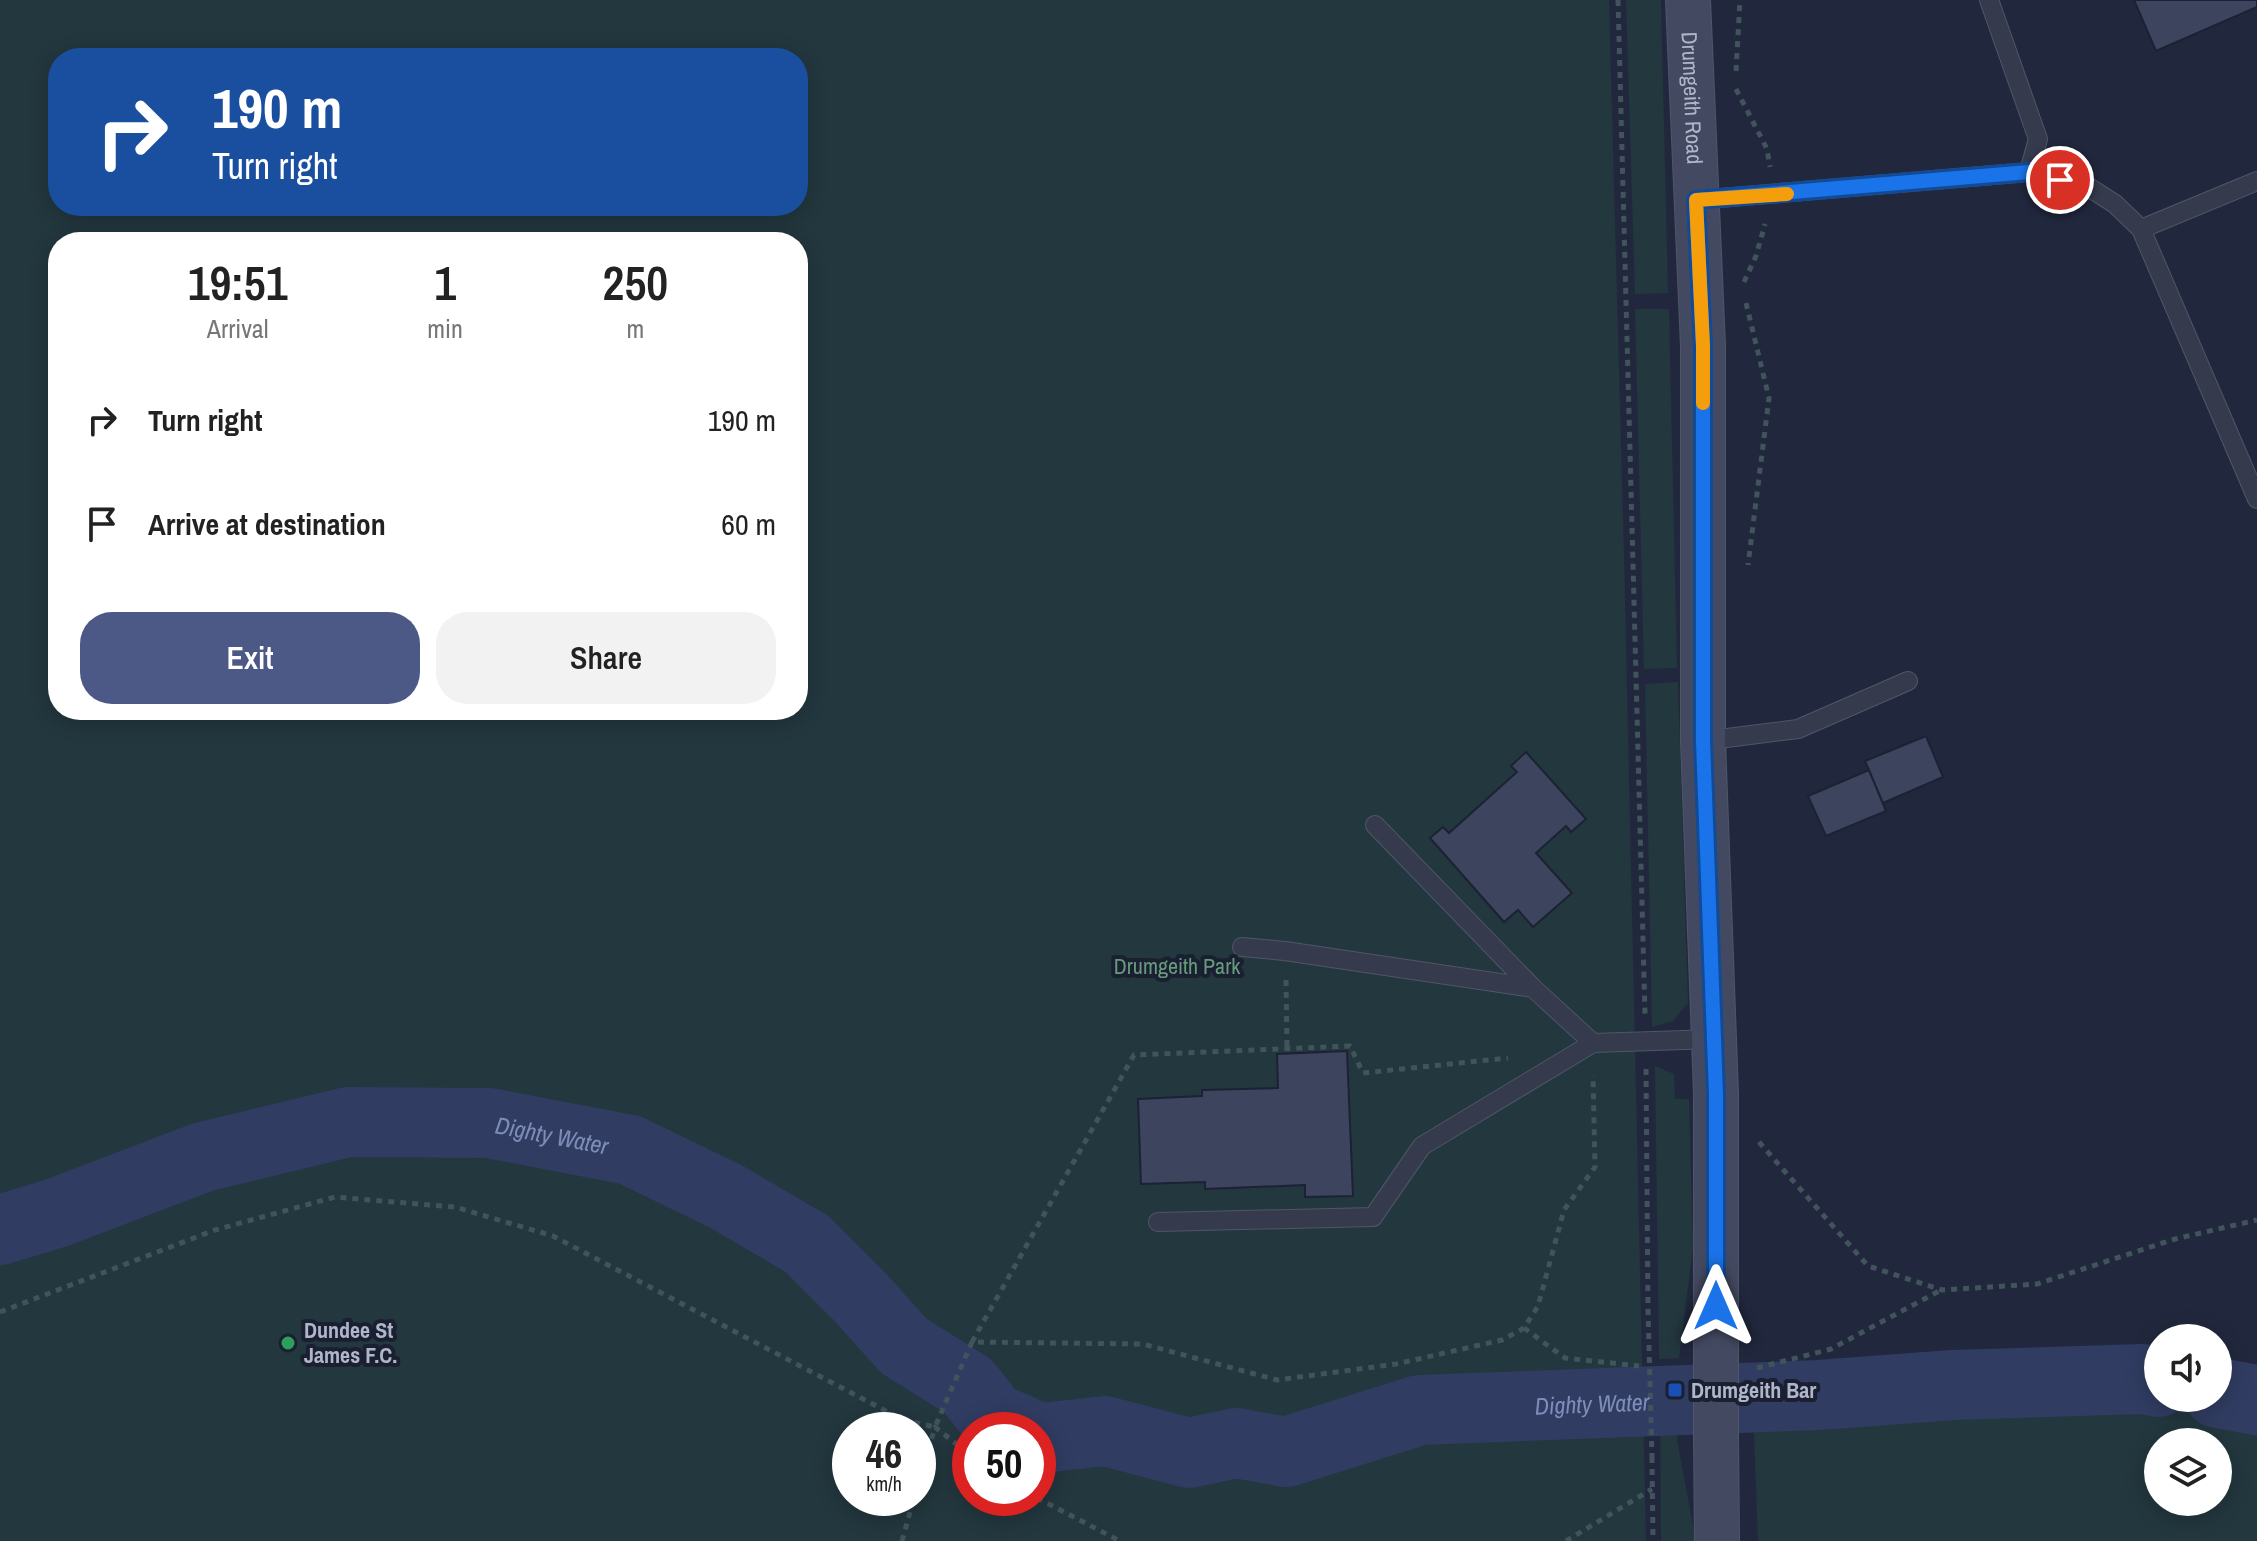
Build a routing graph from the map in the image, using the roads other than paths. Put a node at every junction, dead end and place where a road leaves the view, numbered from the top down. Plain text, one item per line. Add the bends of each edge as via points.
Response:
1 (1688, 0) edge
2 (1989, 0) edge
3 (2029, 172) junction
4 (2257, 181) edge
5 (1696, 200) junction
6 (2141, 229) junction
7 (2257, 499) edge
8 (1908, 681) dead end
9 (1703, 741) junction
10 (1375, 825) dead end
11 (1242, 947) dead end
12 (1533, 988) junction
13 (1714, 1039) junction
14 (1593, 1043) junction
15 (1158, 1222) dead end
16 (1717, 1541) edge

1 - 5 main road, Drumgeith Road
2 - 3 lane via 2038,139
3 - 5 lane
3 - 6 lane via 2090,188
4 - 6 lane
5 - 9 main road, Drumgeith Road via 1703,346
6 - 7 lane
8 - 9 lane via 1798,729
9 - 13 main road, Drumgeith Road
10 - 12 lane
11 - 12 lane
12 - 14 lane
13 - 14 lane
13 - 16 main road, Drumgeith Road, bridge
14 - 15 lane via 1422,1146 1373,1217

